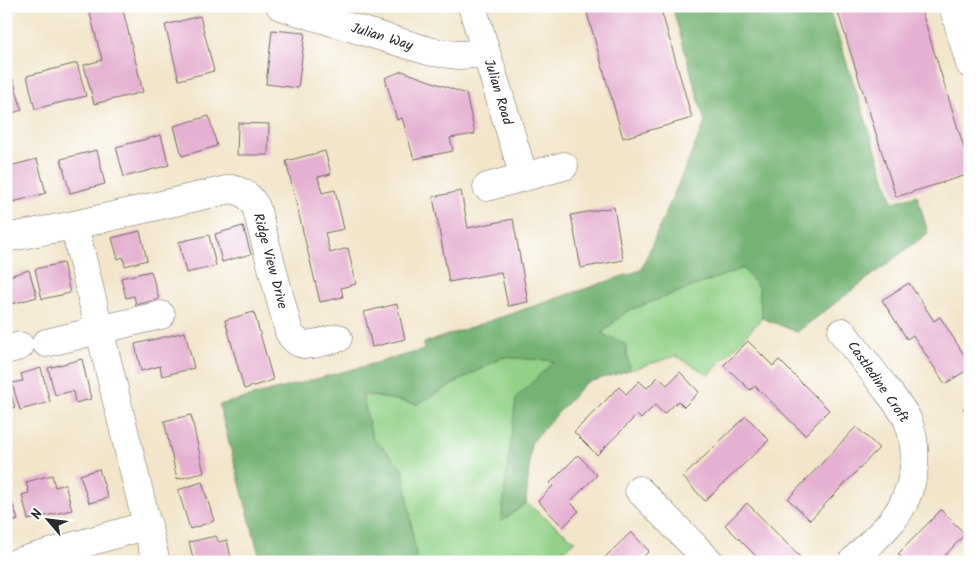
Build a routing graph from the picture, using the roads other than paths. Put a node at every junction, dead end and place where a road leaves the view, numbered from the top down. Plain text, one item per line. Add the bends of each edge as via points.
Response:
1 (280, 6) edge
2 (472, 6) edge
3 (953, 6) edge
4 (486, 53) junction
5 (970, 64) edge
6 (564, 166) dead end
7 (524, 177) junction
8 (487, 187) dead end
9 (74, 225) junction
10 (6, 238) edge
11 (161, 315) dead end
12 (100, 329) junction
13 (842, 332) dead end
14 (338, 338) dead end
15 (24, 346) edge
16 (640, 490) dead end
17 (148, 525) junction
18 (18, 562) edge
19 (156, 562) edge
20 (710, 562) edge
21 (852, 562) edge

1 - 4 street, Julian Way via 432,52
2 - 4 street, Julian Road
3 - 5 street
4 - 7 street, Julian Road
6 - 7 street
7 - 8 street
9 - 10 street, Ridge View Drive
9 - 12 street
9 - 14 street, Ridge View Drive via 231,189 242,192 256,207 293,339 308,346
11 - 12 street
12 - 15 street
12 - 17 street
13 - 21 street, Castledine Croft via 908,420 914,441 915,464 906,496 892,521
16 - 20 street
17 - 18 street
17 - 19 street

